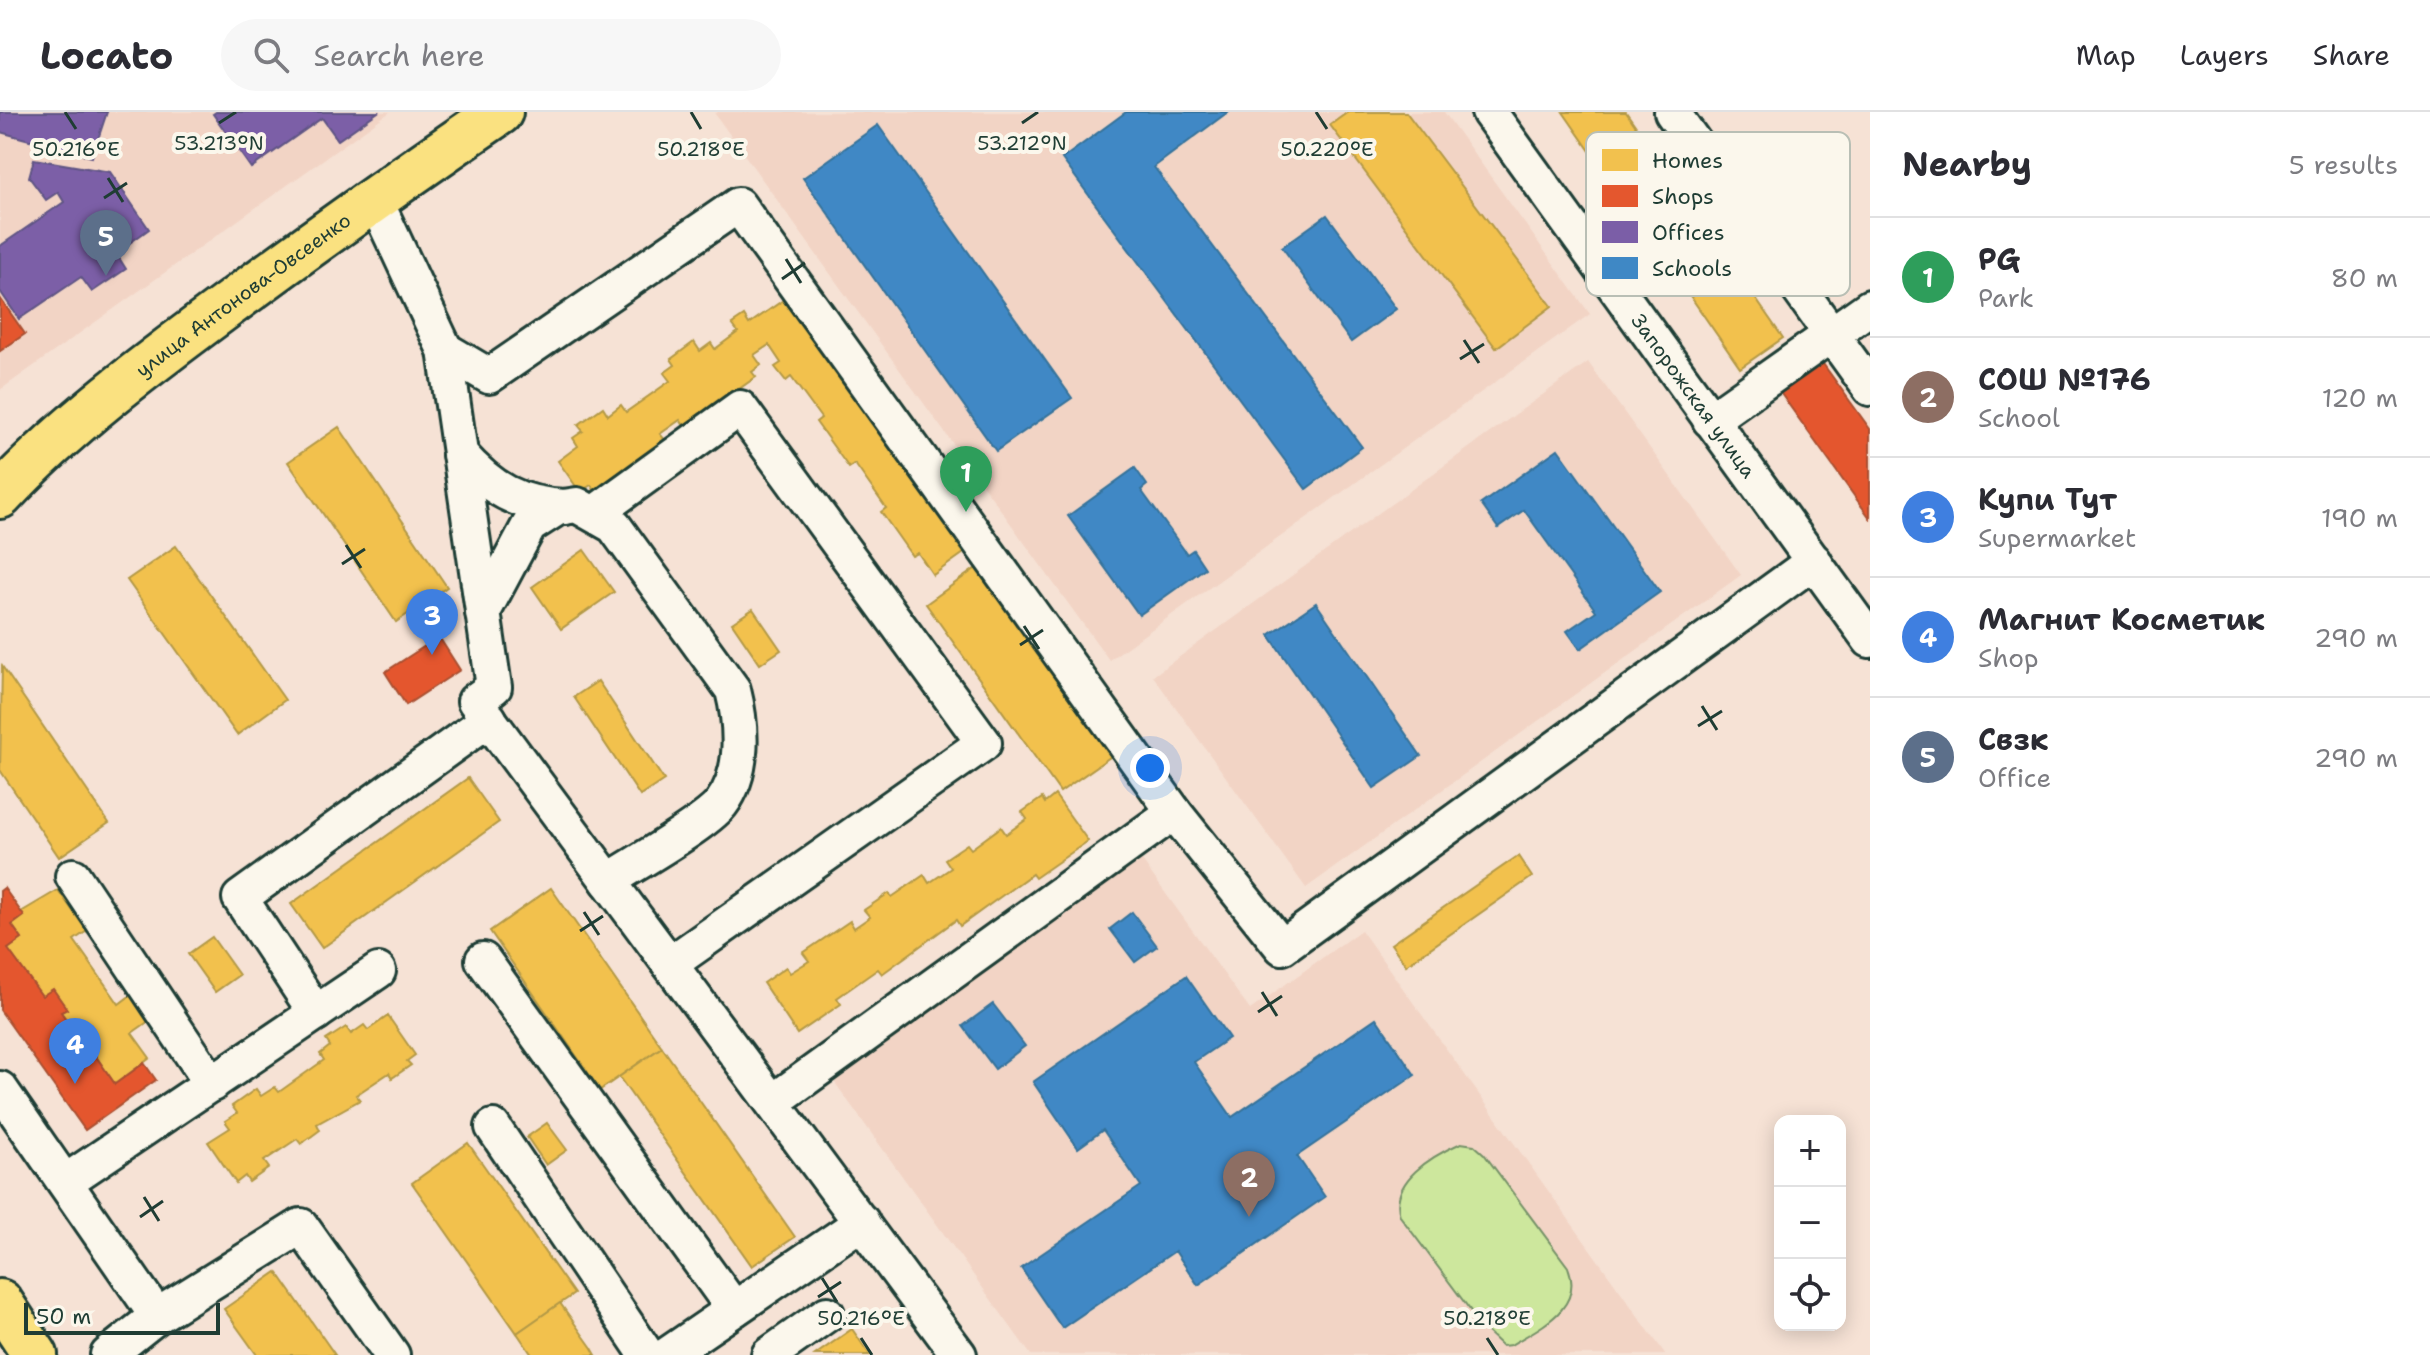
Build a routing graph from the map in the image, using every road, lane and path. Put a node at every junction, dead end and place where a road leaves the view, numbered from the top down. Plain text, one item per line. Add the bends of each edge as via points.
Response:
1 (500, 112) edge
2 (1489, 112) edge
3 (1672, 112) edge
4 (1686, 132) edge
5 (374, 198) junction
6 (1586, 247) edge
7 (1621, 296) edge
8 (1805, 296) edge
9 (1870, 307) edge
10 (1832, 334) junction
11 (445, 350) junction
12 (1870, 388) edge
13 (1710, 420) junction
14 (460, 454) junction
15 (0, 496) edge
16 (580, 510) junction
17 (1814, 561) junction
18 (483, 612) junction
19 (1870, 640) edge
20 (489, 719) junction
21 (1174, 812) junction
22 (73, 876) dead end
23 (608, 881) junction
24 (483, 960) dead end
25 (670, 964) junction
26 (378, 971) dead end
27 (316, 1013) junction
28 (212, 1084) junction
29 (0, 1089) edge
30 (774, 1101) junction
31 (493, 1127) dead end
32 (65, 1182) junction
33 (862, 1222) junction
34 (0, 1302) edge
35 (734, 1309) junction
36 (827, 1314) dead end
37 (157, 1316) junction
38 (35, 1355) edge
39 (108, 1355) edge
40 (392, 1355) edge
41 (647, 1355) edge
42 (667, 1355) edge
43 (769, 1355) edge
44 (959, 1355) edge

1 - 5 main road, улица Антонова-Овсеенко
2 - 6 street, Запорожская улица
3 - 4 street
5 - 11 street
5 - 15 main road, улица Антонова-Овсеенко via 129,381 45,448
7 - 13 street, Запорожская улица
8 - 10 street
9 - 10 street
10 - 12 street
10 - 13 street
11 - 14 street
11 - 21 street via 489,376 738,205
13 - 17 street, Запорожская улица
14 - 16 street via 482,479 523,503
14 - 18 street
16 - 18 street via 557,508 529,526
16 - 23 street via 614,526 733,690 738,718 738,763 720,805
16 - 25 street via 740,408 984,743
17 - 19 street, Запорожская улица
17 - 21 street via 1282,947
18 - 20 street via 494,687 475,701
20 - 23 street
20 - 27 street via 240,898
21 - 30 street
22 - 28 street
23 - 25 street
24 - 35 street
25 - 30 street
26 - 27 street
27 - 28 street
28 - 32 street
29 - 32 street
30 - 33 street
31 - 41 street
32 - 37 street
33 - 35 street
33 - 44 street
34 - 38 main road
35 - 42 street
36 - 43 street
37 - 39 street
37 - 40 street via 301,1226

